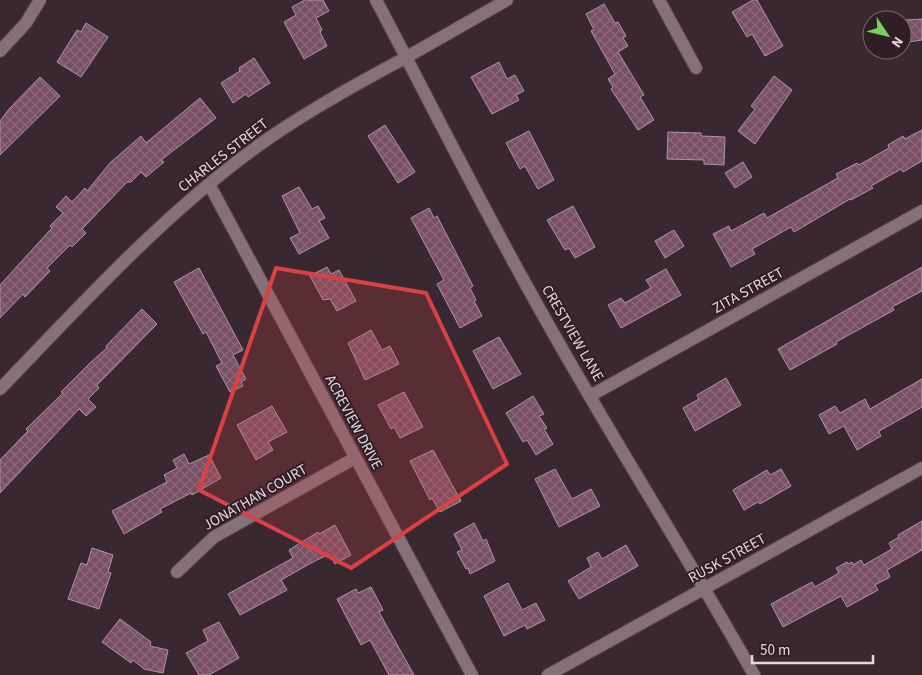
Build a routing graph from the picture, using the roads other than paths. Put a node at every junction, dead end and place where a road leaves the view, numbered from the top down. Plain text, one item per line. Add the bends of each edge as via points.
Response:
1 (40, 0) edge
2 (376, 0) edge
3 (507, 0) edge
4 (659, 0) edge
5 (0, 51) edge
6 (406, 57) junction
7 (696, 68) dead end
8 (209, 184) junction
9 (922, 211) edge
10 (0, 389) edge
11 (590, 396) junction
12 (355, 458) junction
13 (922, 468) edge
14 (177, 572) dead end
15 (706, 588) junction
16 (472, 675) edge
17 (548, 675) edge
18 (754, 675) edge

1 - 5 street via 26,23
2 - 6 street, CRESTVIEW LANE
3 - 6 street, CHARLES STREET
4 - 7 street
6 - 8 street, CHARLES STREET via 308,112
6 - 11 street, CRESTVIEW LANE via 534,299
8 - 10 street, CHARLES STREET via 113,272
8 - 12 street, ACREVIEW DRIVE
9 - 11 street, ZITA STREET
11 - 15 street, CRESTVIEW LANE
12 - 14 street, JONATHAN COURT via 214,537
12 - 16 street, ACREVIEW DRIVE
13 - 15 street, RUSK STREET
15 - 17 street, RUSK STREET
15 - 18 street, CRESTVIEW LANE

